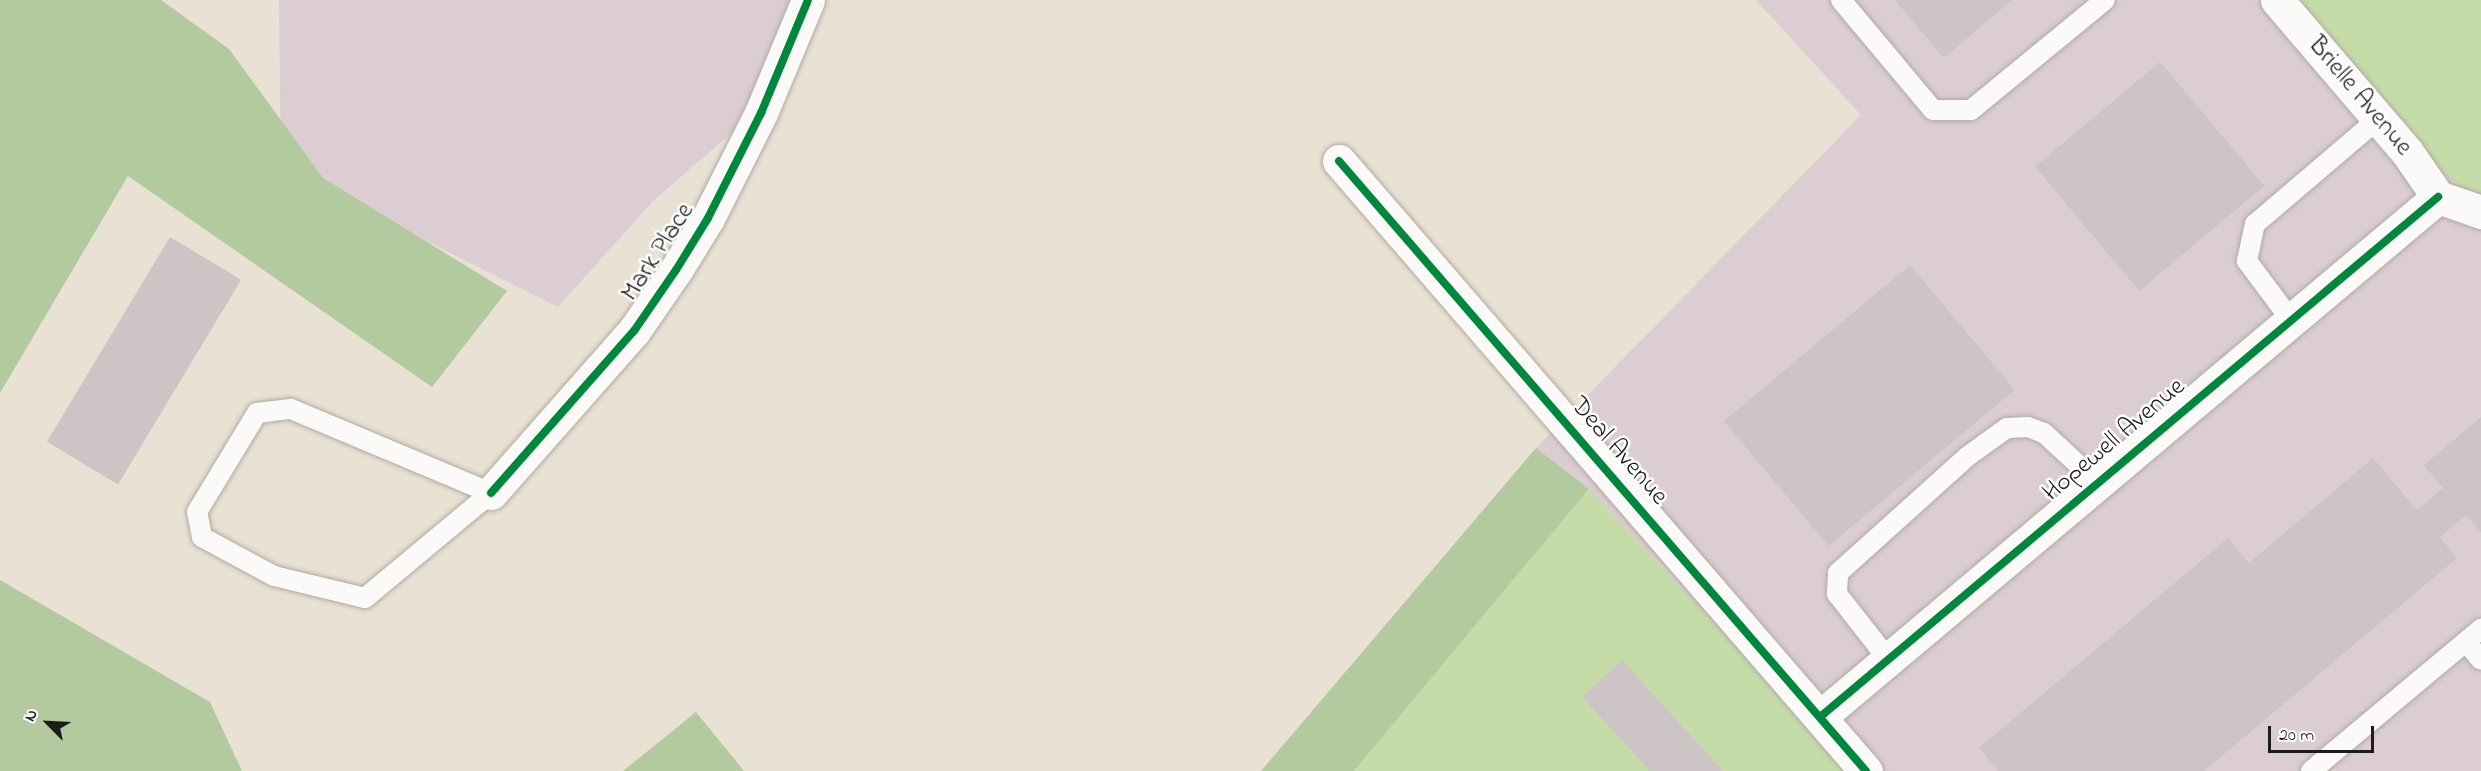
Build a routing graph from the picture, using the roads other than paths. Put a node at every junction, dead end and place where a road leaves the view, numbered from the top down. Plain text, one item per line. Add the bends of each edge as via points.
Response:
1 (808, 0) edge
2 (1841, 0) edge
3 (2105, 0) edge
4 (2277, 0) edge
5 (2378, 119) junction
6 (1339, 161) dead end
7 (2438, 197) junction
8 (2481, 212) edge
9 (2291, 320) junction
10 (2098, 483) junction
11 (491, 493) junction
12 (2481, 629) edge
13 (2466, 642) junction
14 (1888, 659) junction
15 (2481, 660) edge
16 (1820, 717) junction
17 (1866, 771) edge
18 (2312, 771) edge

1 - 11 street, Mark Place via 760,113 708,218 676,270 634,331
2 - 3 lane via 1933,110 1971,110
4 - 5 street, Brielle Avenue
5 - 7 street, Brielle Avenue
5 - 9 lane via 2256,224 2247,261
6 - 16 street, Deal Avenue
7 - 8 street
7 - 9 street, Hopewell Avenue
9 - 10 street, Hopewell Avenue
10 - 14 street, Hopewell Avenue
10 - 14 lane via 2044,432 2028,427 2007,428 1968,456 1838,573 1837,594
11 - 11 lane via 365,598 274,576 202,537 196,512 256,413 291,409
12 - 13 lane
13 - 15 lane
13 - 18 lane
14 - 16 street, Hopewell Avenue
16 - 17 street, Deal Avenue

